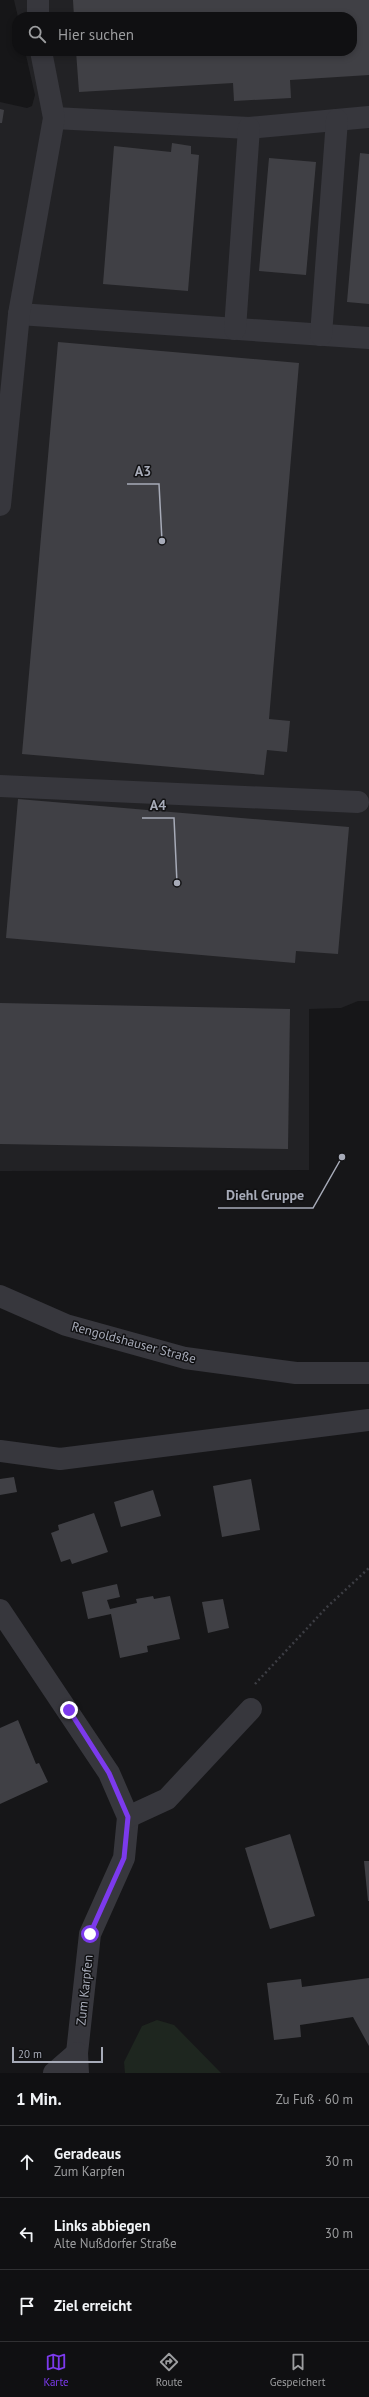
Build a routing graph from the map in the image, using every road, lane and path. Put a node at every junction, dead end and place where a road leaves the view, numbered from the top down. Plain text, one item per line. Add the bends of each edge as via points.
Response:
1 (38, 0) edge
2 (38, 12) edge
3 (42, 56) edge
4 (369, 117) edge
5 (54, 118) junction
6 (337, 120) junction
7 (249, 128) junction
8 (19, 314) junction
9 (235, 329) junction
10 (321, 335) junction
11 (369, 338) edge
12 (0, 505) edge
13 (0, 786) edge
14 (358, 802) dead end
15 (0, 1296) edge
16 (369, 1373) edge
17 (369, 1420) edge
18 (0, 1451) edge
19 (369, 1568) edge
20 (0, 1610) edge
21 (251, 1709) joint
22 (128, 1817) junction
23 (78, 2063) edge
24 (54, 2073) edge

1 - 2 street
3 - 5 street
4 - 6 street
5 - 7 street
5 - 8 street
6 - 7 street
6 - 10 street
7 - 9 street
8 - 9 street
8 - 12 street
9 - 10 street
10 - 11 street
13 - 14 street
15 - 16 street, Rengoldshauser Straße via 66,1325 185,1358 296,1373
17 - 18 street via 60,1460
19 - 21 path via 322,1612 247,1692
20 - 22 street via 109,1773
21 - 22 street via 167,1799
22 - 23 street, Zum Karpfen via 124,1858 90,1934
23 - 24 street

